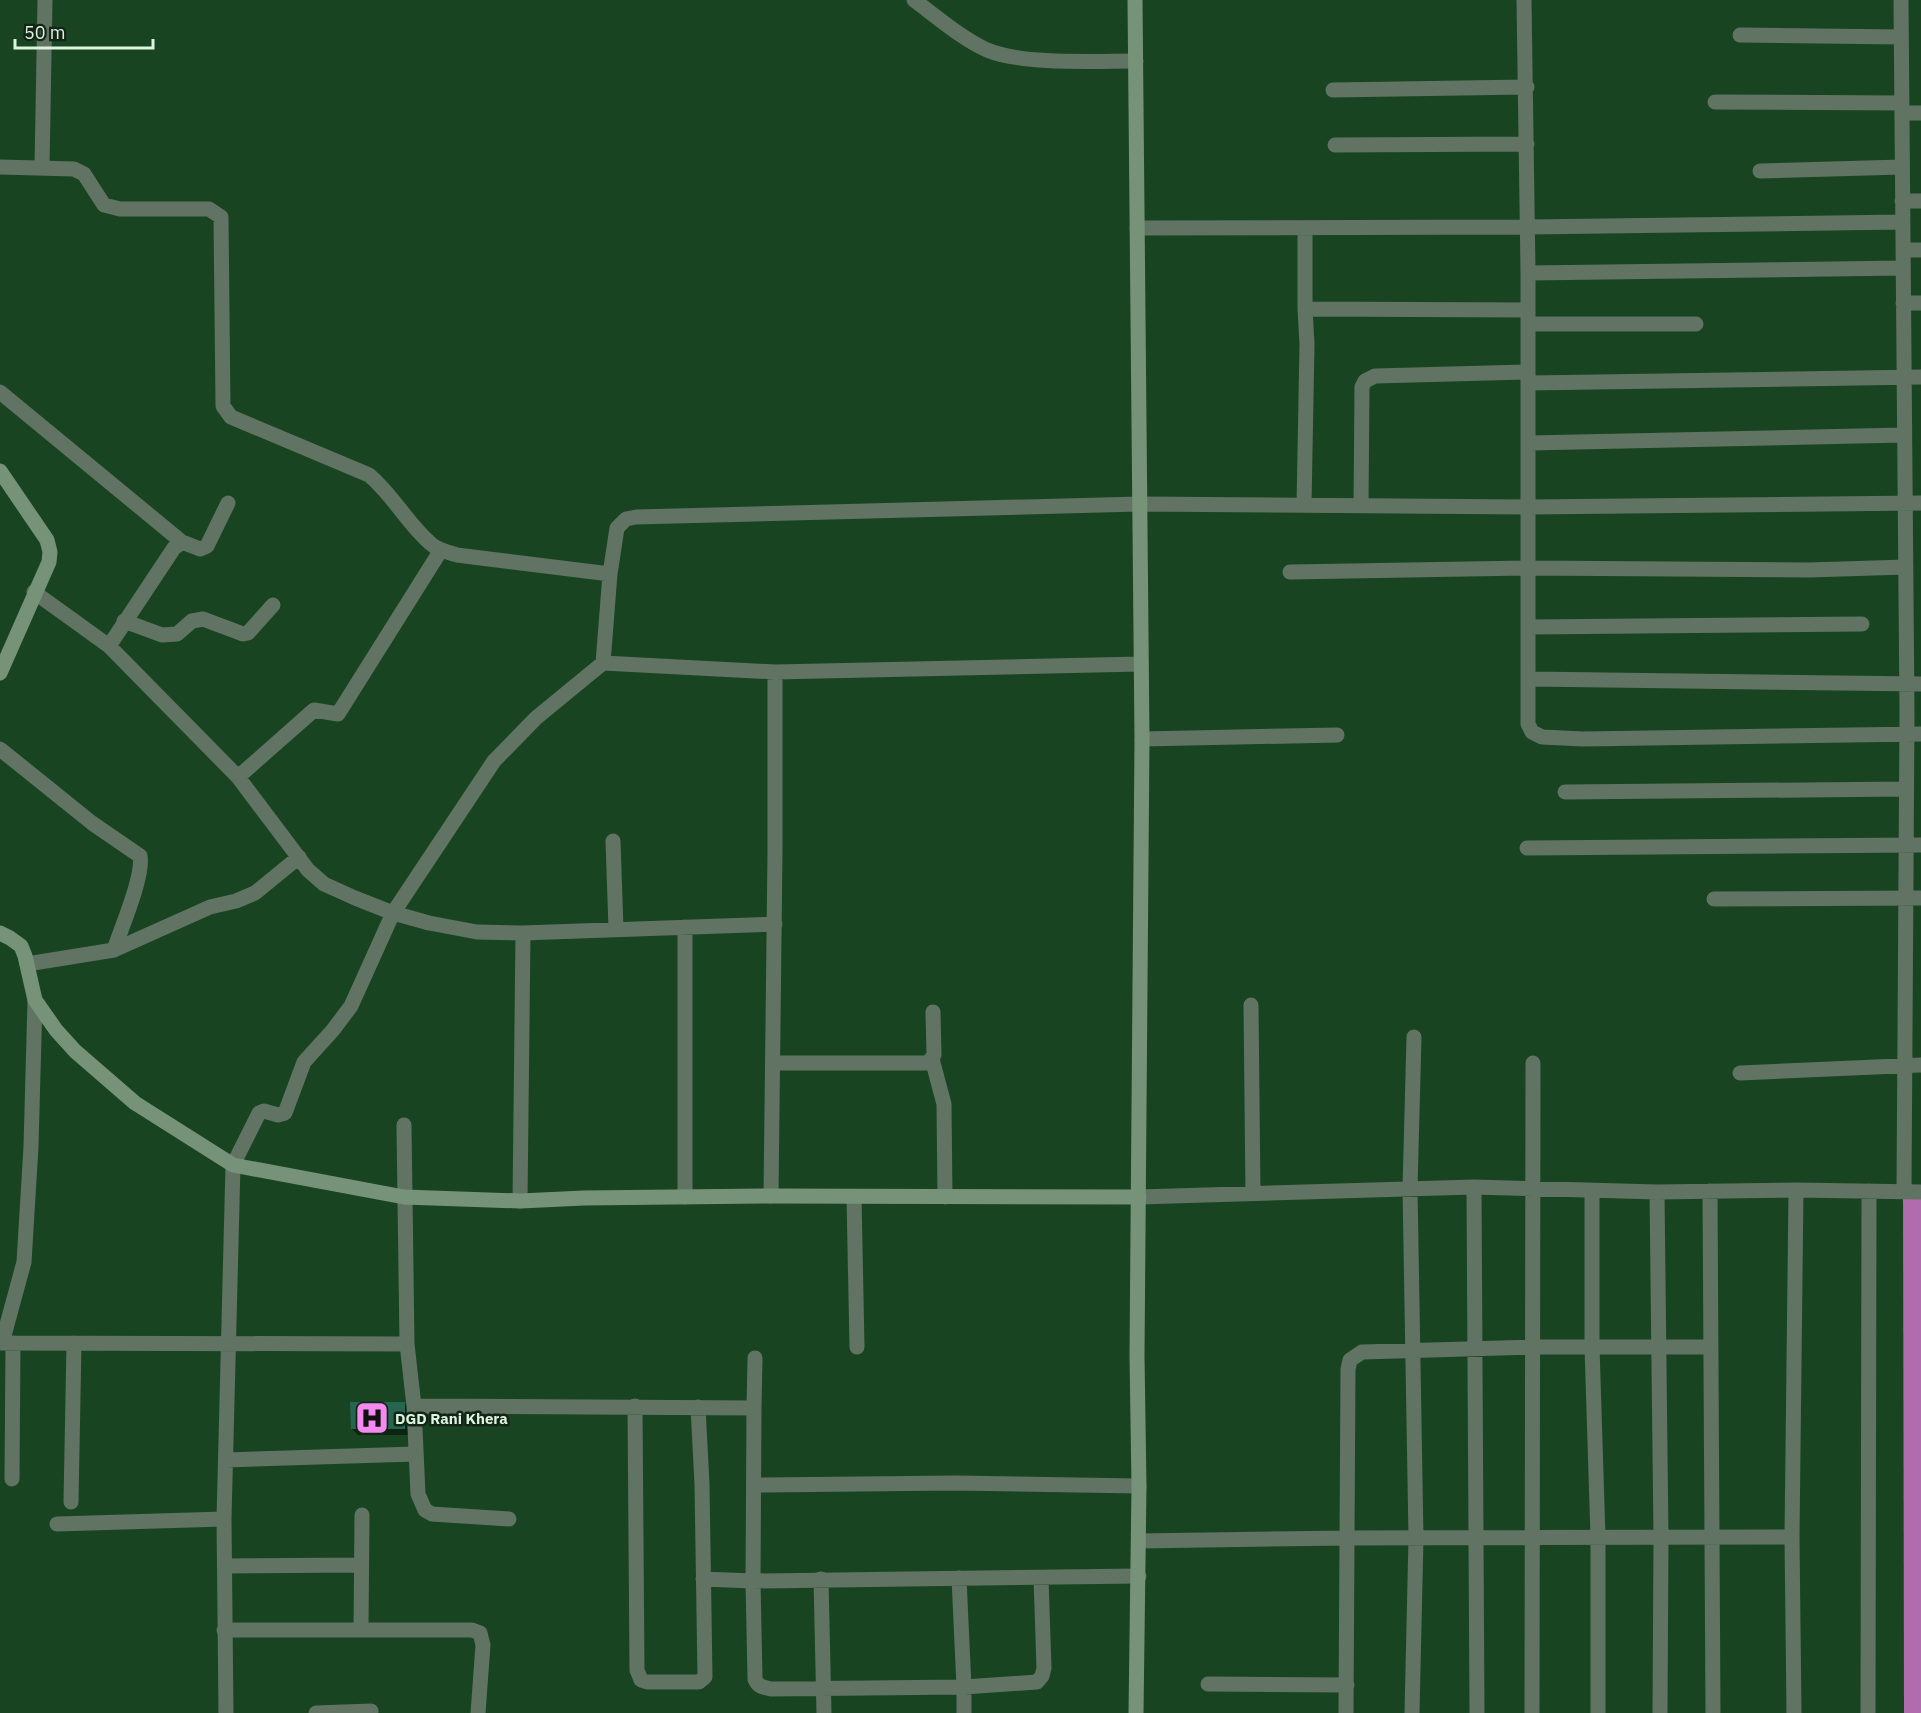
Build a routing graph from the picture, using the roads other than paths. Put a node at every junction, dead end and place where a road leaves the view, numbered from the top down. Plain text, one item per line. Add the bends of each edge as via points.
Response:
1 (45, 0) edge
2 (914, 0) edge
3 (1135, 0) edge
4 (1524, 0) edge
5 (1901, 0) edge
6 (1740, 35) dead end
7 (1901, 37) junction
8 (1136, 61) junction
9 (1527, 87) junction
10 (1334, 90) dead end
11 (1714, 102) dead end
12 (1902, 108) junction
13 (1921, 114) edge
14 (1527, 144) junction
15 (1335, 145) dead end
16 (0, 167) edge
17 (42, 167) junction
18 (1902, 167) junction
19 (1760, 171) dead end
20 (1902, 201) junction
21 (1921, 201) edge
22 (1903, 222) junction
23 (1527, 227) junction
24 (1137, 228) junction
25 (1305, 228) junction
26 (1903, 250) junction
27 (1921, 250) edge
28 (1903, 268) junction
29 (1528, 273) junction
30 (1903, 303) junction
31 (1921, 303) edge
32 (1305, 309) junction
33 (1527, 317) junction
34 (1696, 324) dead end
35 (1528, 377) junction
36 (1904, 377) junction
37 (1921, 377) edge
38 (0, 392) edge
39 (1904, 435) junction
40 (1529, 443) junction
41 (0, 471) edge
42 (228, 503) dead end
43 (1905, 503) junction
44 (1921, 503) edge
45 (1138, 504) junction
46 (1304, 506) junction
47 (1361, 506) junction
48 (1527, 507) junction
49 (182, 542) junction
50 (441, 550) junction
51 (1906, 567) junction
52 (1528, 568) junction
53 (1290, 572) dead end
54 (610, 574) junction
55 (34, 592) junction
56 (273, 605) dead end
57 (124, 621) junction
58 (1862, 624) dead end
59 (1528, 627) junction
60 (1914, 627) edge
61 (109, 646) junction
62 (603, 663) junction
63 (1141, 664) junction
64 (775, 672) junction
65 (0, 673) edge
66 (1529, 679) junction
67 (1914, 684) edge
68 (1914, 734) edge
69 (1337, 735) dead end
70 (1142, 739) junction
71 (0, 749) edge
72 (238, 777) junction
73 (1906, 789) junction
74 (1565, 792) dead end
75 (613, 841) dead end
76 (1913, 845) edge
77 (1527, 848) dead end
78 (299, 856) junction
79 (1913, 898) edge
80 (1714, 899) dead end
81 (393, 913) junction
82 (774, 924) junction
83 (685, 927) junction
84 (616, 930) junction
85 (0, 933) edge
86 (522, 933) junction
87 (114, 950) junction
88 (27, 964) junction
89 (35, 1000) junction
90 (1251, 1005) dead end
91 (933, 1012) dead end
92 (1414, 1037) dead end
93 (932, 1059) junction
94 (773, 1063) junction
95 (1533, 1063) dead end
96 (1904, 1065) junction
97 (1921, 1065) edge
98 (1740, 1073) dead end
99 (404, 1125) dead end
100 (233, 1166) junction
101 (1474, 1187) junction
102 (1410, 1188) junction
103 (1534, 1188) junction
104 (1796, 1190) junction
105 (1592, 1191) junction
106 (1710, 1191) junction
107 (1869, 1191) junction
108 (1904, 1191) junction
109 (1656, 1192) junction
110 (1921, 1192) edge
111 (1253, 1193) junction
112 (771, 1196) junction
113 (404, 1197) junction
114 (685, 1197) junction
115 (854, 1197) junction
116 (945, 1197) junction
117 (1139, 1197) junction
118 (520, 1201) junction
119 (5, 1343) edge
120 (74, 1343) junction
121 (228, 1343) junction
122 (407, 1344) junction
123 (857, 1347) dead end
124 (1533, 1347) junction
125 (1592, 1347) junction
126 (1711, 1347) junction
127 (1476, 1348) junction
128 (1659, 1348) junction
129 (1413, 1352) junction
130 (755, 1358) dead end
131 (414, 1406) junction
132 (635, 1406) junction
133 (698, 1407) junction
134 (754, 1408) junction
135 (415, 1454) junction
136 (226, 1460) junction
137 (12, 1479) dead end
138 (755, 1485) junction
139 (1139, 1486) junction
140 (71, 1502) dead end
141 (362, 1515) dead end
142 (224, 1519) junction
143 (509, 1519) dead end
144 (57, 1524) dead end
145 (1598, 1537) junction
146 (1792, 1537) junction
147 (1348, 1538) junction
148 (1416, 1538) junction
149 (1476, 1538) junction
150 (1534, 1538) junction
151 (1661, 1538) junction
152 (1713, 1538) junction
153 (1138, 1541) junction
154 (361, 1565) junction
155 (225, 1566) junction
156 (1139, 1576) junction
157 (959, 1578) junction
158 (1041, 1578) junction
159 (703, 1579) junction
160 (820, 1579) junction
161 (753, 1581) junction
162 (361, 1629) junction
163 (224, 1630) junction
164 (1208, 1684) dead end
165 (1347, 1685) junction
166 (963, 1687) junction
167 (823, 1688) junction
168 (372, 1711) dead end
169 (226, 1713) edge
170 (316, 1713) edge
171 (478, 1713) edge
172 (824, 1713) edge
173 (964, 1713) edge
174 (1136, 1713) edge
175 (1346, 1713) edge
176 (1412, 1713) edge
177 (1477, 1713) edge
178 (1532, 1713) edge
179 (1598, 1713) edge
180 (1660, 1713) edge
181 (1713, 1713) edge
182 (1794, 1713) edge
183 (1868, 1713) edge

1 - 17 street
2 - 8 street via 951,28 1001,55
3 - 8 main road
4 - 9 street
5 - 7 street
6 - 7 street
7 - 12 street
8 - 24 main road
9 - 10 street
9 - 14 street
11 - 12 street
12 - 13 street
12 - 18 street
14 - 15 street
14 - 23 street
16 - 17 street
17 - 50 street via 79,170 104,205 112,208 209,208 216,212 221,217 224,411 369,475 431,544
18 - 19 street
18 - 20 street
20 - 21 street
20 - 22 street
22 - 23 street
22 - 26 street
23 - 25 street
23 - 29 street
24 - 25 street
24 - 45 main road
25 - 32 street
26 - 27 street
26 - 28 street
28 - 29 street
28 - 30 street
29 - 33 street
30 - 31 street
30 - 36 street
32 - 33 street
32 - 46 street
33 - 34 street
33 - 35 street
35 - 36 street
35 - 40 street
35 - 47 street via 1375,376 1365,381
36 - 37 street
36 - 39 street
38 - 49 street
39 - 40 street
39 - 43 street
40 - 48 street
41 - 55 main road via 47,540 49,562
42 - 49 street via 207,546 200,549
43 - 44 street
43 - 48 street
43 - 51 street
45 - 46 street
45 - 54 street via 636,516 617,528
45 - 63 main road
46 - 47 street
47 - 48 street
48 - 52 street
49 - 57 street
50 - 54 street
50 - 72 street via 340,711 335,714 314,710
51 - 52 street
51 - 60 street
52 - 53 street
52 - 59 street
54 - 62 street
55 - 61 street
55 - 65 main road
56 - 57 street via 243,634 203,619 192,621 177,634 162,635
57 - 61 street
58 - 59 street
59 - 66 street
60 - 67 street
61 - 72 street
62 - 64 street
62 - 81 street via 536,718 494,761
63 - 64 street
63 - 70 main road
64 - 82 street
66 - 67 street
66 - 68 street via 1528,724 1532,732 1542,737
67 - 68 street
68 - 73 street
69 - 70 street
70 - 117 main road
71 - 87 street via 140,856 142,863
72 - 78 street
73 - 74 street
73 - 76 street
75 - 84 street
76 - 77 street
76 - 79 street
78 - 81 street via 324,884
78 - 87 street via 255,893
79 - 80 street
79 - 96 street
81 - 86 street via 477,932
81 - 100 street via 351,1006 304,1062 285,1113 259,1113
82 - 83 street
82 - 94 street
83 - 84 street
83 - 114 street
84 - 86 street
85 - 88 main road via 21,946
86 - 118 street
87 - 88 street
88 - 89 main road
89 - 100 main road via 56,1030 103,1078
89 - 119 street via 24,1262
90 - 111 street
91 - 93 street
92 - 102 street
93 - 94 street via 915,1064
93 - 116 street via 944,1104
94 - 112 street
95 - 103 street
96 - 97 street
96 - 98 street
96 - 108 street
99 - 113 street
100 - 113 main road
100 - 121 street
101 - 102 street
101 - 103 street
101 - 127 street
102 - 111 street
102 - 129 street
103 - 105 street
103 - 124 street
104 - 106 street
104 - 107 street
104 - 146 street
105 - 109 street
105 - 125 street
106 - 109 street
106 - 126 street
107 - 108 street
107 - 183 street
108 - 110 street
109 - 128 street
111 - 117 street
112 - 114 main road
112 - 115 main road
113 - 118 main road
113 - 122 street
114 - 118 main road
115 - 116 main road
115 - 123 street
116 - 117 main road
117 - 139 main road
119 - 120 street
119 - 137 street
120 - 121 street
120 - 140 street
121 - 122 street
121 - 136 street
122 - 131 street
124 - 125 street
124 - 127 street
124 - 150 street
125 - 128 street
125 - 145 street
126 - 128 street
126 - 152 street
127 - 129 street
127 - 149 street
128 - 151 street
129 - 147 street via 1362,1352 1350,1360
129 - 148 street
130 - 134 street
131 - 132 street
131 - 135 street
132 - 133 street
132 - 159 street via 637,1670 641,1680 699,1682 705,1677
133 - 134 street
133 - 159 street
134 - 138 street
135 - 136 street
135 - 143 street via 418,1494 425,1510 440,1515
136 - 142 street
138 - 139 street
138 - 161 street
139 - 153 main road
141 - 154 street
142 - 144 street
142 - 155 street
145 - 150 street
145 - 151 street
145 - 179 street
146 - 152 street
146 - 182 street
147 - 148 street
147 - 153 street
147 - 165 street
148 - 149 street
148 - 176 street
149 - 150 street
149 - 177 street
150 - 178 street
151 - 152 street
151 - 180 street
152 - 181 street
153 - 156 main road
154 - 155 street
154 - 162 street
155 - 163 street
156 - 158 street
156 - 174 main road
157 - 158 street
157 - 160 street
157 - 166 street
158 - 166 street via 1042,1676 1027,1684
159 - 161 street
160 - 161 street
160 - 167 street
161 - 167 street via 758,1684 771,1689
162 - 163 street
162 - 171 street via 480,1633 483,1645
163 - 169 street
164 - 165 street
165 - 175 street
166 - 167 street
166 - 173 street
167 - 172 street
168 - 170 street

